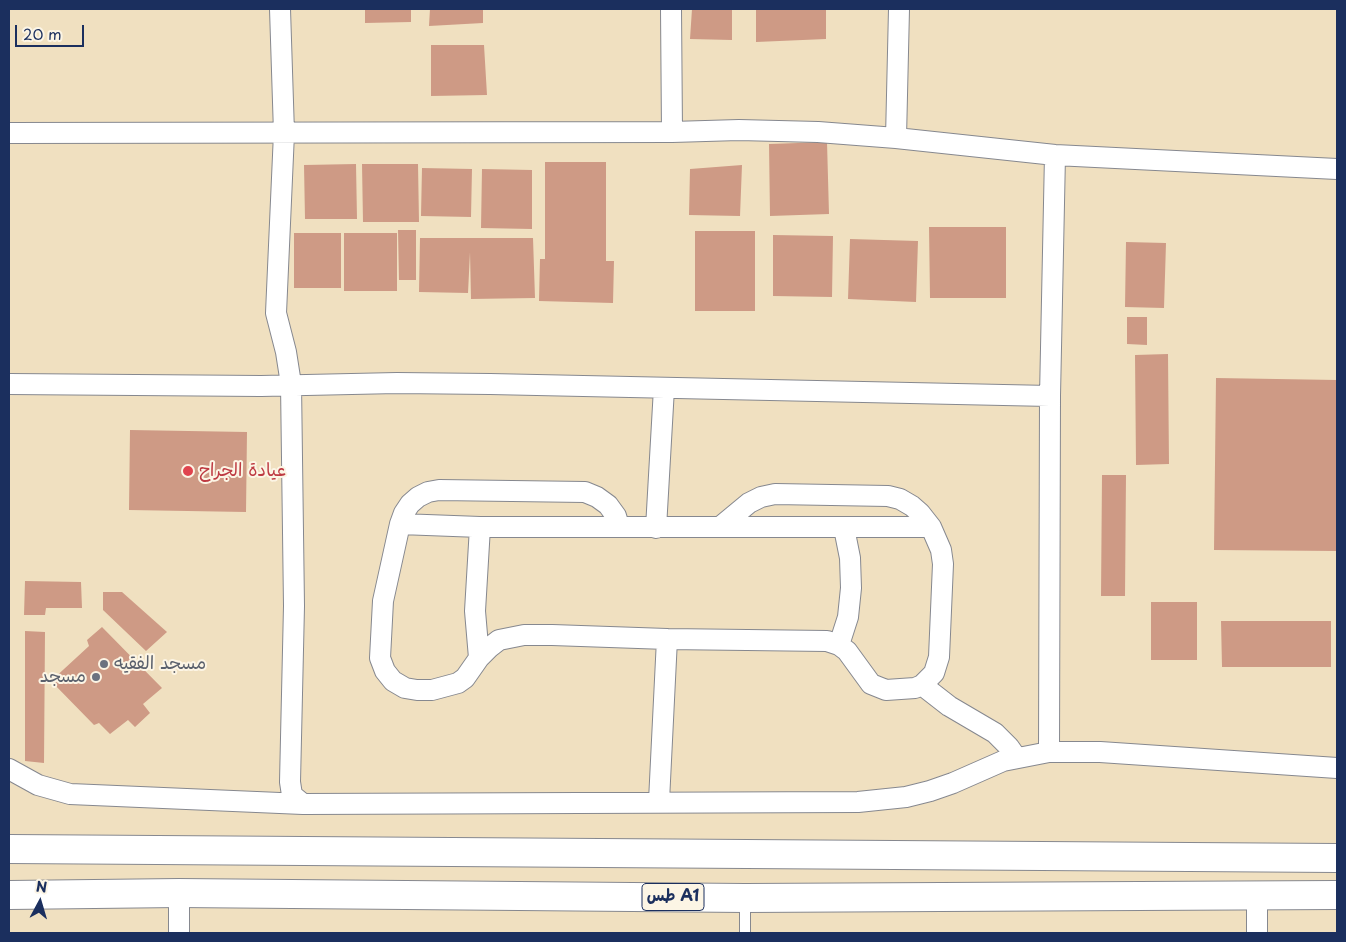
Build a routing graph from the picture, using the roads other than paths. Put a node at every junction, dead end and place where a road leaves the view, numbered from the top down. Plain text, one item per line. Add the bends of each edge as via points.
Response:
1 (280, 9) edge
2 (671, 9) edge
3 (899, 9) edge
4 (672, 132) junction
5 (9, 133) edge
6 (284, 133) junction
7 (896, 138) junction
8 (1055, 155) junction
9 (1337, 169) edge
10 (9, 384) edge
11 (291, 384) junction
12 (664, 388) junction
13 (1050, 396) junction
14 (400, 524) junction
15 (619, 526) junction
16 (480, 527) junction
17 (720, 527) junction
18 (931, 527) junction
19 (656, 528) junction
20 (844, 528) junction
21 (667, 639) junction
22 (839, 645) junction
23 (479, 658) junction
24 (922, 685) junction
25 (1049, 752) junction
26 (1016, 757) junction
27 (1337, 768) edge
28 (9, 769) edge
29 (659, 801) junction
30 (303, 804) junction
31 (9, 849) edge
32 (1337, 858) edge
33 (179, 893) junction
34 (9, 895) edge
35 (1337, 895) edge
36 (1257, 896) junction
37 (745, 898) junction
38 (179, 933) edge
39 (745, 933) edge
40 (1257, 933) edge

1 - 6 street
2 - 4 street
3 - 7 street
4 - 6 street
4 - 7 street via 788,131
5 - 6 street
6 - 11 street via 276,313
7 - 8 street
8 - 9 street
8 - 13 street
10 - 11 street
11 - 12 street
11 - 30 street via 294,606 290,782 292,795
12 - 13 street
12 - 19 street
13 - 25 street
14 - 15 street via 410,504 428,492 552,491 585,492 597,497 608,505
14 - 16 street
14 - 23 street via 383,601 380,658 385,671 405,688 432,690 458,683
15 - 16 street
15 - 19 street
16 - 23 street via 476,611
17 - 18 street via 749,503 768,495 788,493 888,496 912,506
17 - 19 street
17 - 20 street
18 - 20 street
18 - 24 street via 943,564 939,657 934,673
20 - 22 street via 852,588 848,617
21 - 22 street via 818,640
21 - 23 street via 524,635 499,640
21 - 29 street
22 - 24 street via 871,684 879,688 896,690
24 - 26 street via 949,706 995,733
25 - 26 street
25 - 27 street via 1100,752
26 - 29 street via 930,791 882,800
28 - 30 street via 38,785 70,794
29 - 30 street
31 - 32 highway
33 - 34 highway, طس A1
33 - 37 highway, طس A1
33 - 38 street
35 - 36 highway, طس A1
36 - 37 highway, طس A1
36 - 40 street
37 - 39 lane

